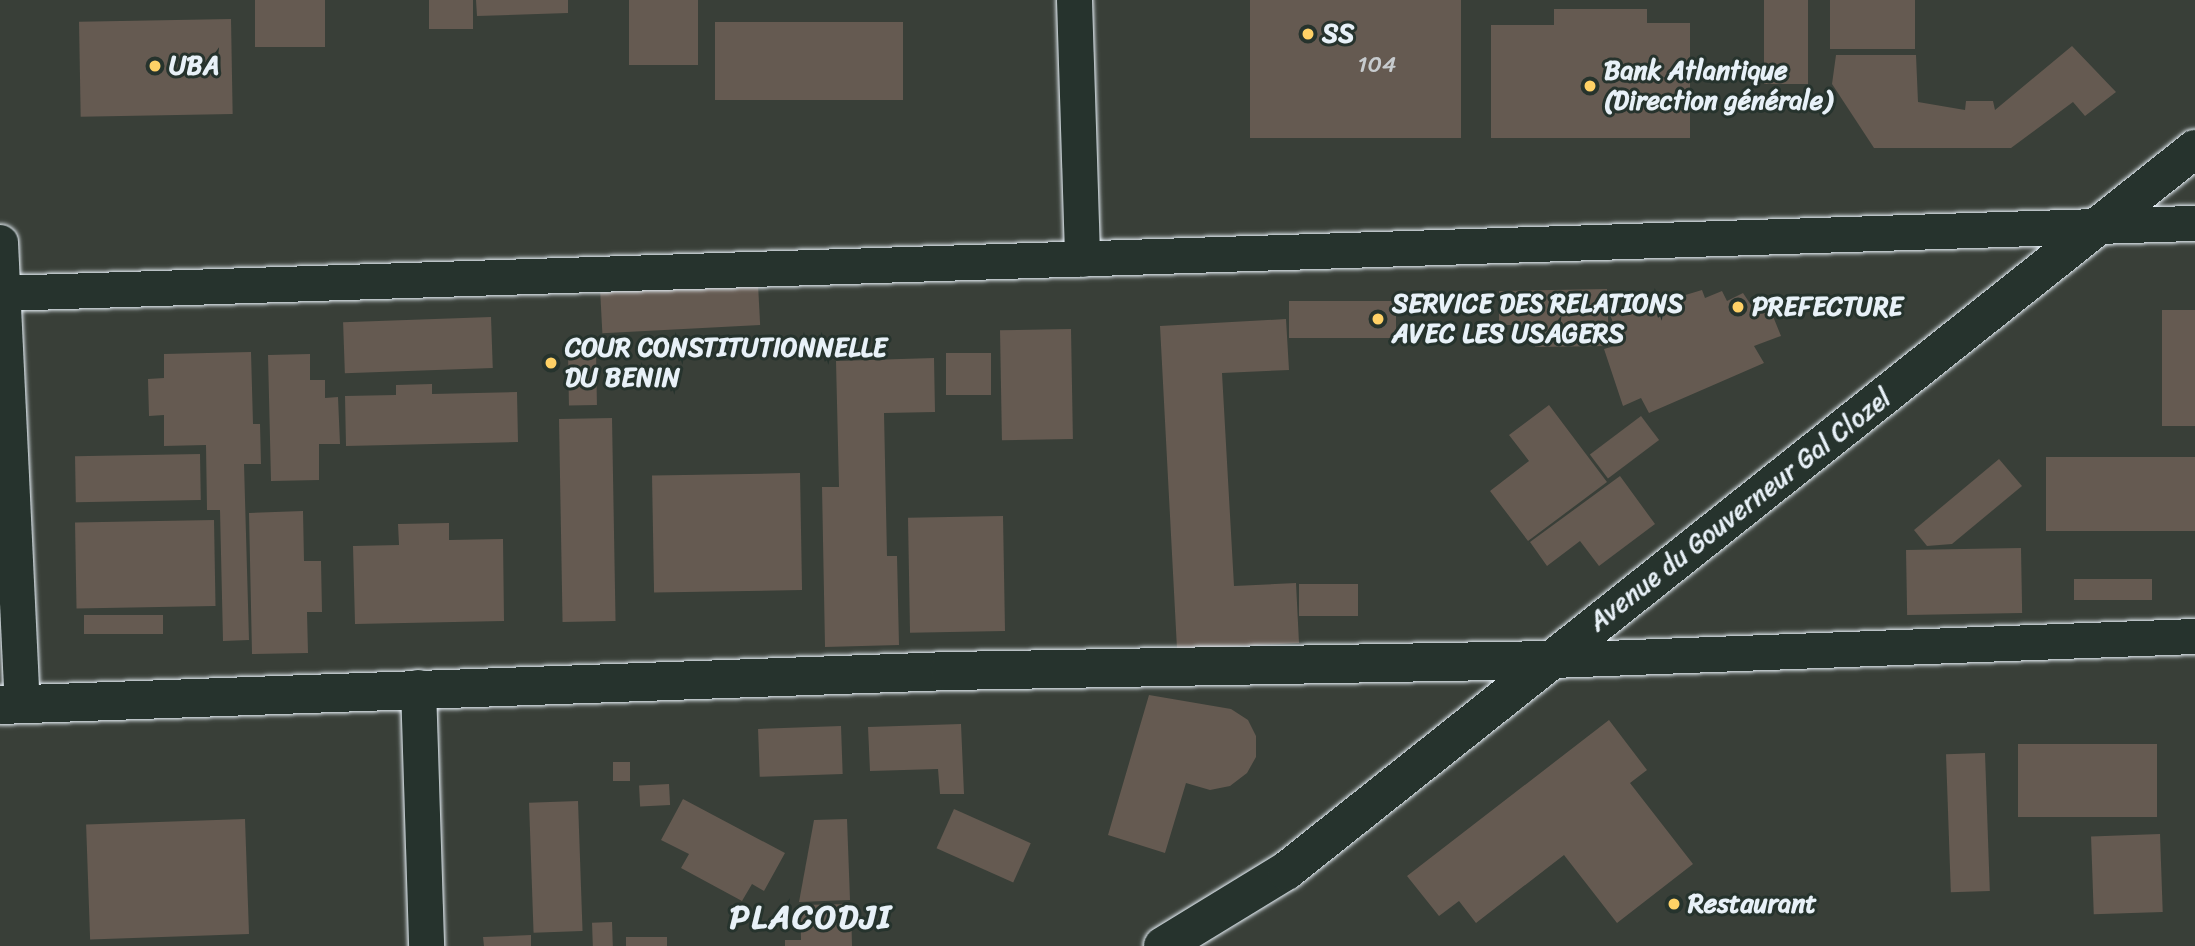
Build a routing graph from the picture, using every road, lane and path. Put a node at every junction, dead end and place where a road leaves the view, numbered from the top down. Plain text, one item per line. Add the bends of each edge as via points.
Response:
1 (1074, 0) edge
2 (2195, 149) edge
3 (2195, 223) edge
4 (2097, 227) junction
5 (0, 242) edge
6 (1082, 259) junction
7 (1, 293) edge
8 (2195, 636) edge
9 (1552, 660) junction
10 (418, 687) junction
11 (11, 704) edge
12 (1286, 871) junction
13 (426, 946) edge
14 (1163, 946) edge
15 (1213, 946) edge

1 - 6 street
2 - 4 street, Avenue du Gouverneur Gal Clozel
3 - 4 street
4 - 6 street
4 - 9 street, Avenue du Gouverneur Gal Clozel
5 - 7 street
6 - 7 street
7 - 11 street
8 - 9 street
9 - 10 street
9 - 12 street, Avenue du Gouverneur Gal Clozel
10 - 11 street
10 - 13 street
12 - 14 street
12 - 15 street

